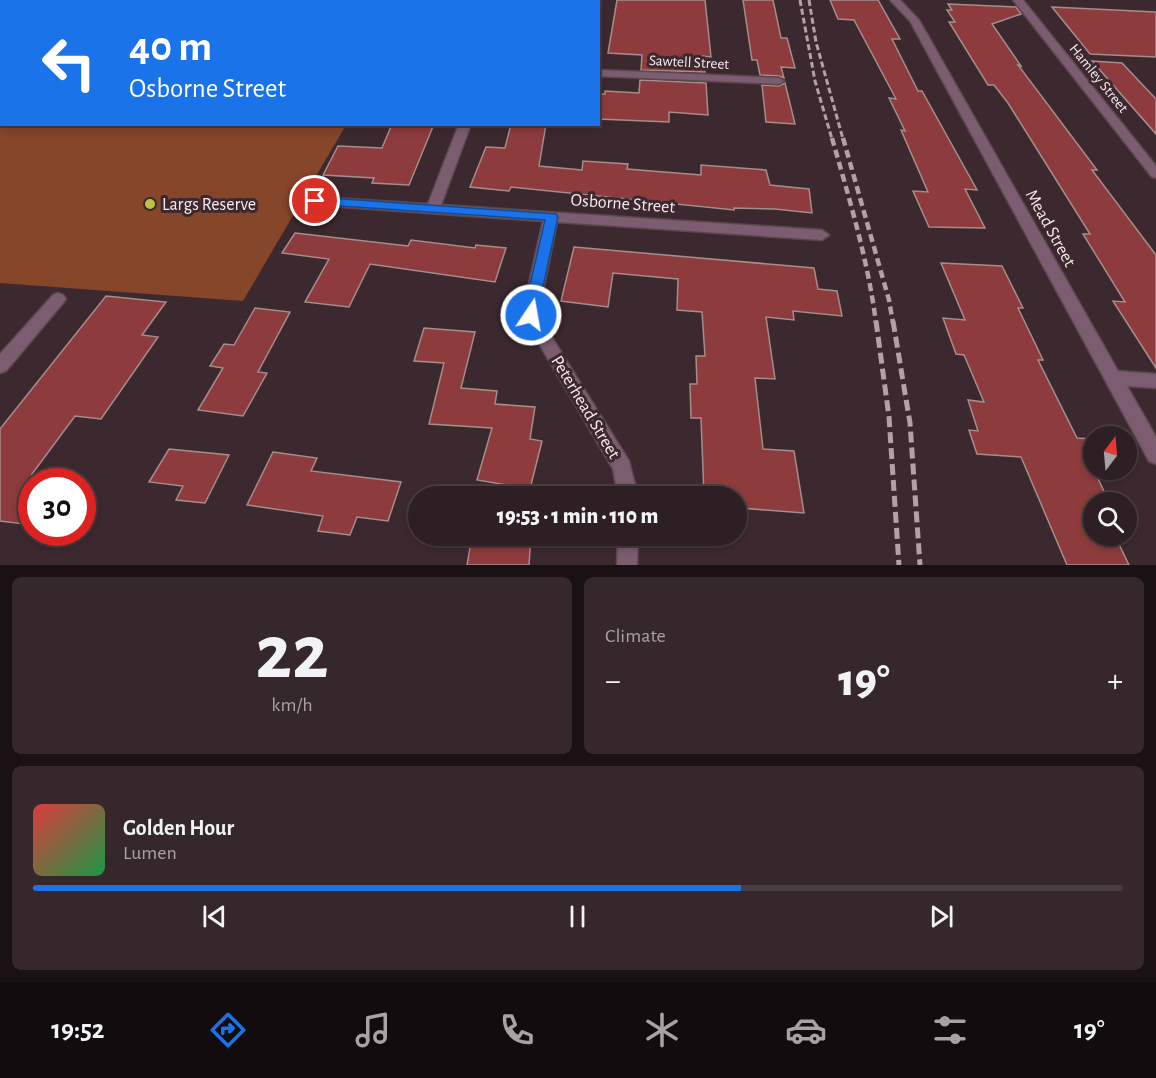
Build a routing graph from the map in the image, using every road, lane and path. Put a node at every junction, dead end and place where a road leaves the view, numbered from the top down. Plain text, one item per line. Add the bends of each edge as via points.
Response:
1 (895, 0) edge
2 (910, 0) edge
3 (1018, 0) edge
4 (914, 20) junction
5 (600, 73) edge
6 (779, 81) dead end
7 (464, 126) edge
8 (1156, 174) edge
9 (315, 201) dead end
10 (433, 209) junction
11 (552, 217) junction
12 (822, 235) dead end
13 (58, 298) dead end
14 (0, 366) edge
15 (1114, 378) junction
16 (1156, 381) edge
17 (1156, 455) edge
18 (626, 486) edge
19 (628, 546) edge
20 (627, 565) edge

1 - 4 street, Mead Street
2 - 4 street, Mead Street
3 - 8 street, Hamley Street
4 - 15 street, Mead Street
5 - 6 street, Sawtell Street
7 - 10 street
9 - 10 street, Osborne Street
10 - 11 street, Osborne Street
11 - 12 street, Osborne Street
11 - 18 street, Peterhead Street via 531,315 622,467
13 - 14 street
15 - 16 street
15 - 17 street, Mead Street
19 - 20 street

